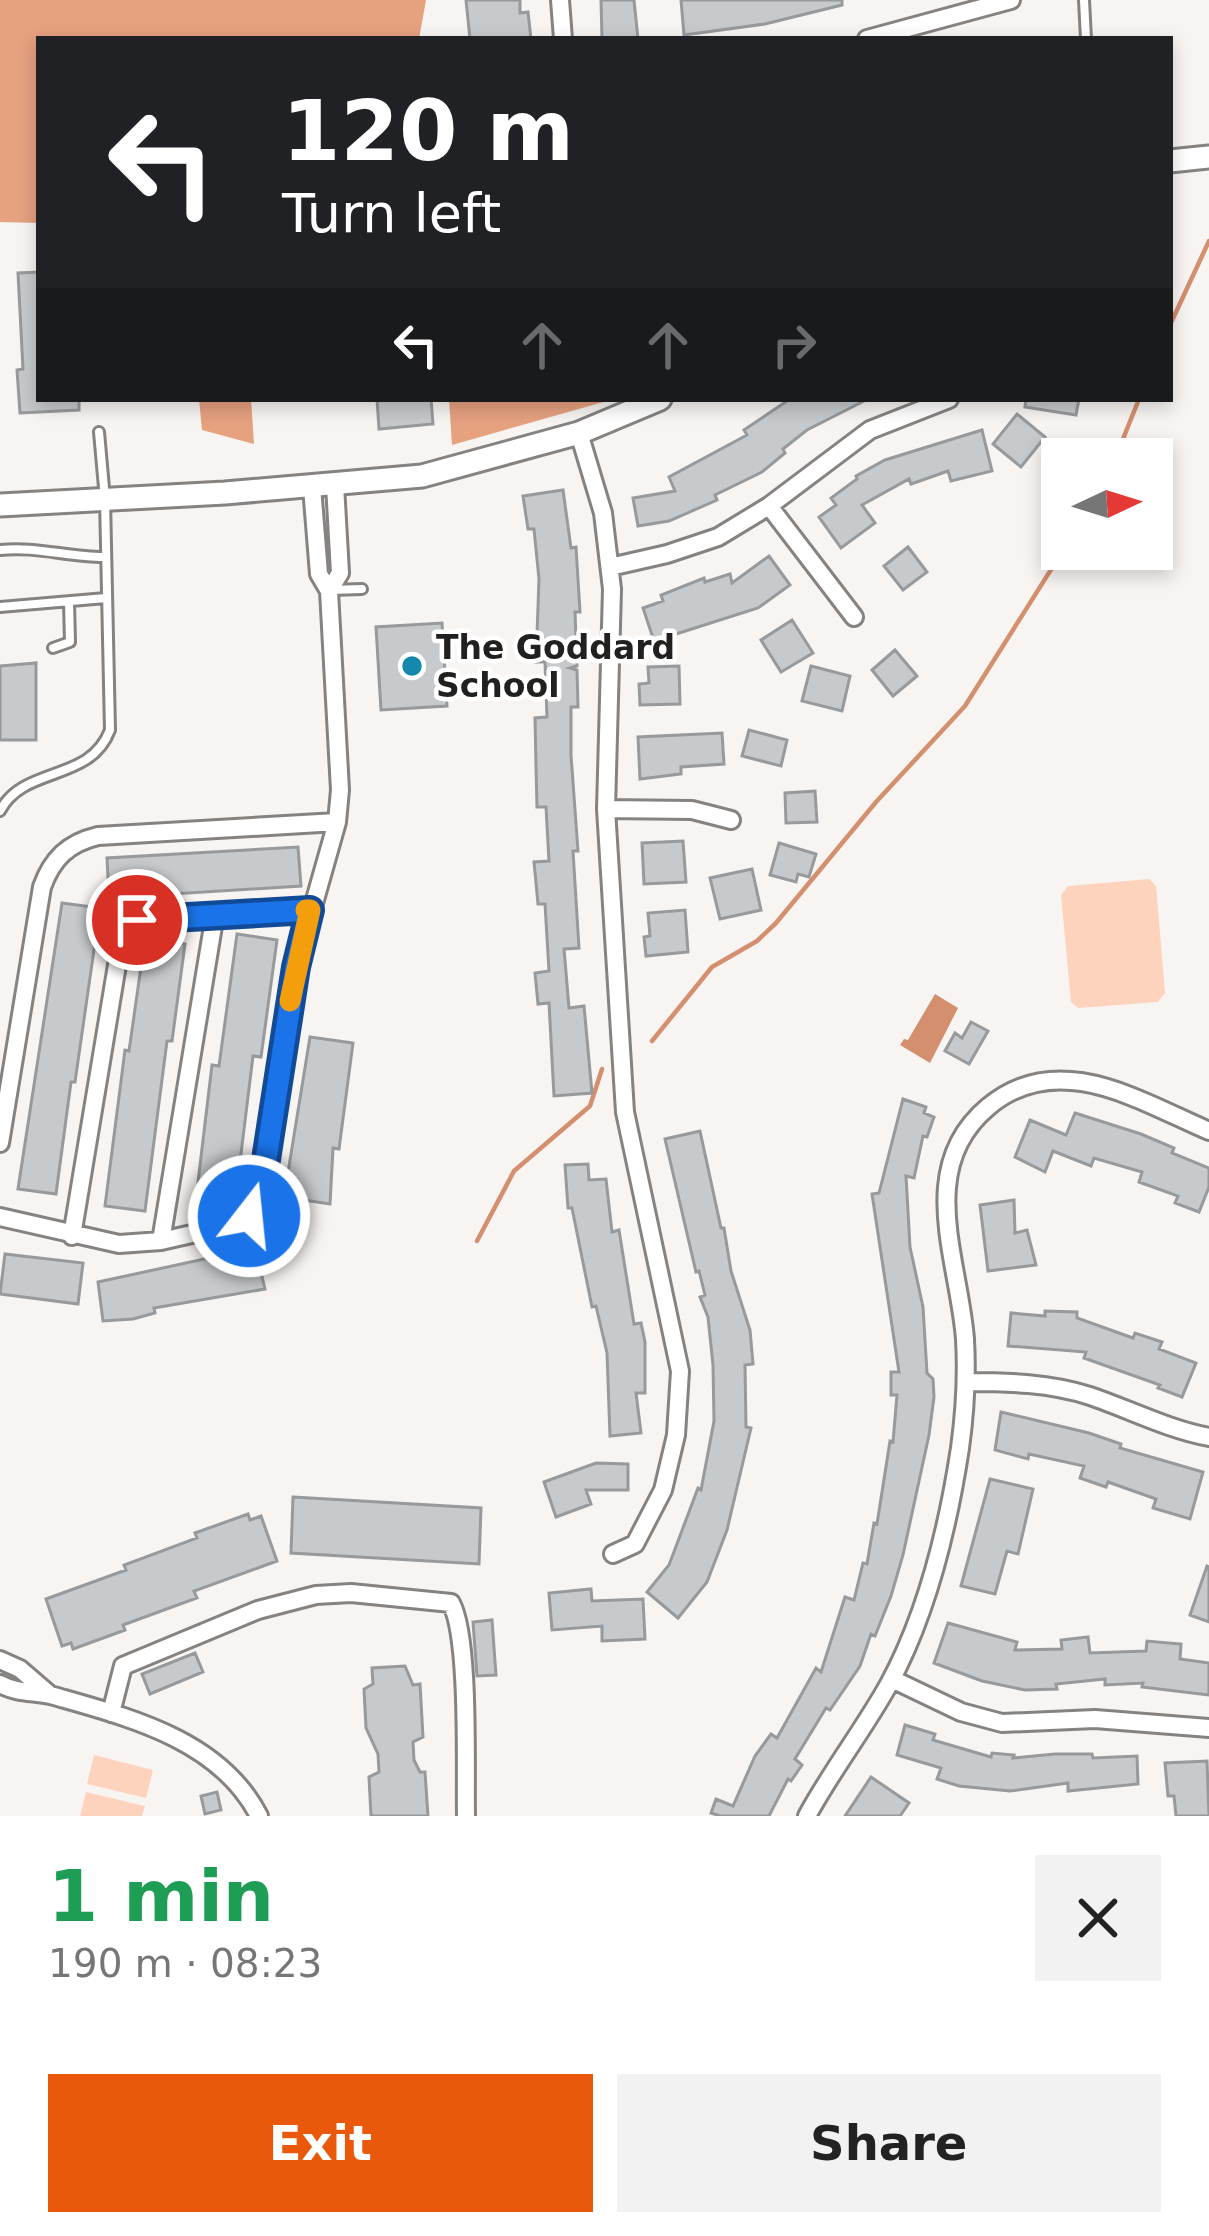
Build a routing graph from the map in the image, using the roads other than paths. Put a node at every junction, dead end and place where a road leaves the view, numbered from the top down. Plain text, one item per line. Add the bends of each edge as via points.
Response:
1 (560, 0) edge
2 (1011, 0) edge
3 (1084, 0) edge
4 (563, 36) edge
5 (878, 36) edge
6 (1086, 36) edge
7 (1209, 157) edge
8 (1173, 161) edge
9 (653, 402) edge
10 (942, 402) edge
11 (99, 432) dead end
12 (579, 434) junction
13 (323, 486) junction
14 (105, 499) junction
15 (0, 505) edge
16 (770, 506) junction
17 (0, 550) edge
18 (104, 557) junction
19 (610, 567) junction
20 (362, 589) dead end
21 (329, 590) junction
22 (106, 598) junction
23 (69, 602) junction
24 (0, 607) edge
25 (854, 617) dead end
26 (53, 648) dead end
27 (606, 809) junction
28 (0, 811) edge
29 (731, 820) dead end
30 (337, 822) junction
31 (310, 910) junction
32 (215, 914) junction
33 (1209, 1131) edge
34 (0, 1143) edge
35 (0, 1217) edge
36 (72, 1236) junction
37 (161, 1241) junction
38 (966, 1382) junction
39 (1209, 1437) edge
40 (613, 1554) dead end
41 (0, 1660) edge
42 (892, 1679) junction
43 (0, 1684) edge
44 (49, 1694) junction
45 (111, 1714) junction
46 (1209, 1728) edge
47 (259, 1816) edge
48 (466, 1816) edge
49 (807, 1816) edge

1 - 4 street
2 - 5 street
3 - 6 lane
7 - 8 street
9 - 12 street
10 - 16 street via 870,430
11 - 14 lane
12 - 13 street via 438,473
12 - 19 street
13 - 14 street
13 - 21 street via 319,574
14 - 15 street
14 - 18 lane
16 - 19 street via 693,547
16 - 25 street
17 - 18 lane
18 - 22 lane
19 - 27 street
20 - 21 lane
21 - 30 street
22 - 23 lane
22 - 28 lane via 107,739 80,766 18,788
23 - 24 lane
23 - 26 lane via 70,642
27 - 29 street via 692,810
27 - 40 street via 625,1112 680,1387 671,1464 655,1510 635,1544
30 - 31 street
30 - 34 street via 98,836 58,856 42,887
31 - 32 street
31 - 37 street via 255,1208 240,1222
32 - 36 street via 137,920 121,941
32 - 37 street
33 - 38 street via 1103,1085 1063,1078 1018,1088 972,1122 952,1154 945,1198
35 - 36 street
36 - 37 street
38 - 39 street via 1070,1390
38 - 42 street via 928,1586
41 - 44 street
42 - 46 street via 1002,1723
42 - 49 street
43 - 44 street
44 - 45 street
45 - 47 street via 199,1749
45 - 48 street via 123,1666 284,1601 351,1593 451,1604 461,1650

